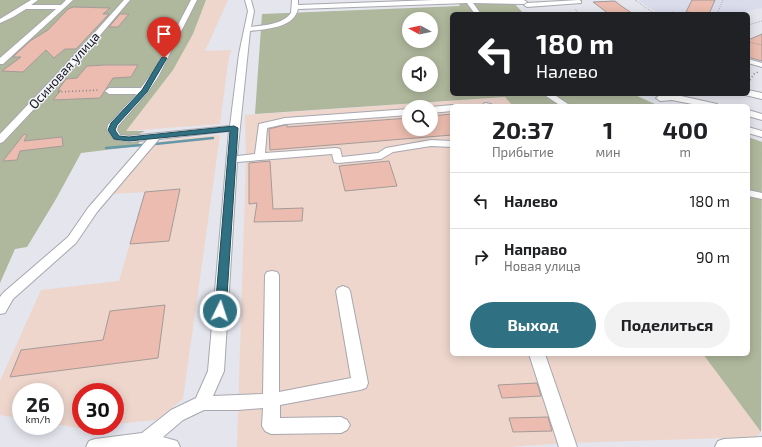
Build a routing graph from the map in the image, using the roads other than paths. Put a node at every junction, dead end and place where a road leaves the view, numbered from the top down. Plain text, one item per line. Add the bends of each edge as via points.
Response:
1 (35, 0) edge
2 (70, 0) edge
3 (127, 0) edge
4 (194, 0) edge
5 (248, 0) edge
6 (468, 1) edge
7 (372, 2) edge
8 (525, 2) edge
9 (579, 2) dead end
10 (295, 3) edge
11 (25, 7) junction
12 (62, 7) junction
13 (476, 12) edge
14 (534, 12) edge
15 (0, 20) edge
16 (247, 30) junction
17 (750, 61) edge
18 (0, 62) edge
19 (762, 64) edge
20 (109, 91) road end
21 (144, 91) junction
22 (750, 93) edge
23 (550, 96) edge
24 (656, 96) edge
25 (762, 96) edge
26 (564, 104) edge
27 (676, 104) edge
28 (705, 104) edge
29 (450, 108) edge
30 (438, 109) edge
31 (402, 113) edge
32 (762, 117) edge
33 (750, 122) edge
34 (750, 122) edge
35 (750, 123) edge
36 (762, 124) edge
37 (234, 128) junction
38 (762, 134) edge
39 (155, 137) junction
40 (0, 140) edge
41 (450, 144) edge
42 (260, 157) junction
43 (232, 160) junction
44 (750, 193) edge
45 (762, 196) edge
46 (272, 275) dead end
47 (342, 291) dead end
48 (0, 309) edge
49 (538, 356) edge
50 (272, 400) junction
51 (202, 403) junction
52 (341, 425) dead end
53 (146, 440) junction
54 (750, 446) edge
55 (95, 447) edge
56 (172, 447) edge
57 (568, 447) edge
58 (724, 447) edge

1 - 11 street
2 - 12 street
3 - 40 street, Осиновая улица
4 - 21 street via 158,70
5 - 16 street via 251,11
6 - 7 street
6 - 8 street
6 - 13 street
7 - 10 street
8 - 9 street
8 - 14 street
10 - 16 street via 294,13 288,20 273,26
11 - 12 street
11 - 15 street
12 - 18 street
16 - 37 street
17 - 19 street
20 - 21 street
21 - 39 street via 113,125 112,130 116,137
22 - 25 street
23 - 26 street
24 - 27 street
24 - 28 street
29 - 30 street
31 - 42 street via 285,121 262,126
32 - 33 street
34 - 36 street
35 - 38 street
37 - 39 street
37 - 43 street
39 - 48 street via 92,210 72,240 8,296
41 - 42 street via 431,143 390,150 381,156 338,160 336,151
42 - 43 street
43 - 51 street via 216,371
44 - 45 street
46 - 50 street
47 - 50 street via 360,383
49 - 57 street
50 - 51 street
50 - 52 street via 271,426
51 - 53 street via 177,415
53 - 55 street
53 - 56 street
54 - 58 street

